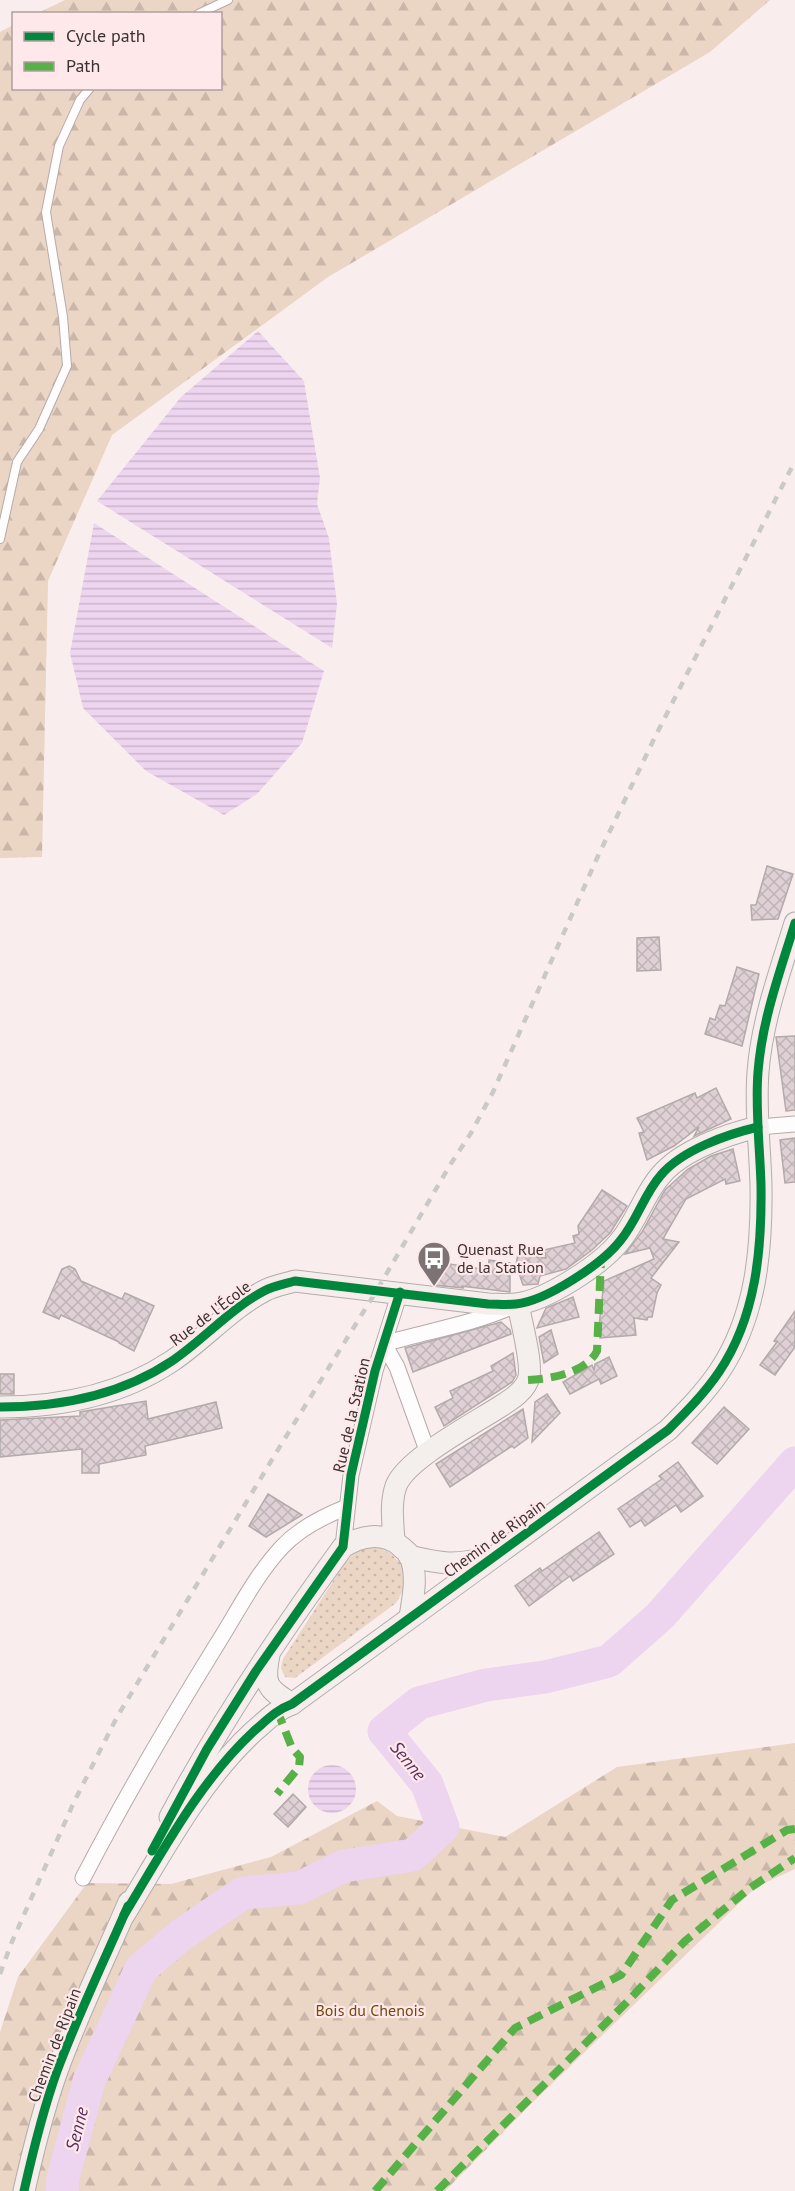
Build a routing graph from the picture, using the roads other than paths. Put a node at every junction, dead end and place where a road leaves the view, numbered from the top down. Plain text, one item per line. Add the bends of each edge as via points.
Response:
1 (228, 0) edge
2 (202, 12) edge
3 (88, 90) edge
4 (0, 539) edge
5 (795, 923) edge
6 (795, 1124) edge
7 (758, 1127) junction
8 (400, 1292) junction
9 (518, 1304) junction
10 (384, 1344) junction
11 (0, 1407) edge
12 (428, 1453) junction
13 (347, 1507) junction
14 (394, 1541) junction
15 (343, 1547) junction
16 (410, 1556) junction
17 (495, 1556) junction
18 (410, 1617) junction
19 (269, 1654) junction
20 (291, 1704) junction
21 (83, 1878) dead end
22 (124, 1915) junction
23 (24, 2191) edge

1 - 2 lane
3 - 4 lane via 59,146 46,212 67,366 39,429 17,462
5 - 7 street via 760,1045
6 - 7 street
7 - 9 street via 710,1142 662,1173 620,1241 601,1260 556,1289
7 - 17 street, Chemin de Ripain via 760,1241 756,1276 741,1329 719,1372 668,1430
8 - 9 street, Rue de l'École via 488,1304
8 - 10 street, Rue de la Station
8 - 11 street, Rue de l'École via 295,1281 264,1291 172,1361 142,1378 62,1403
9 - 10 street via 488,1317
9 - 12 street via 530,1373 526,1384 511,1400
10 - 12 street
10 - 13 street, Rue de la Station via 351,1475
12 - 14 street via 408,1467 397,1484 393,1502
13 - 15 street, Rue de la Station
13 - 21 street via 327,1515 282,1546 261,1573 163,1731
14 - 15 street via 365,1537
14 - 16 street
15 - 19 street, Chemin de Ripain
16 - 17 street, Chemin de Ripain via 446,1564
16 - 18 street via 415,1585
17 - 18 street, Chemin de Ripain
18 - 20 street, Chemin de Ripain
19 - 20 street via 265,1673 268,1686
19 - 22 street, Chemin de Ripain via 207,1749 147,1862
20 - 22 street, Chemin de Ripain via 277,1710 219,1768
22 - 23 street, Chemin de Ripain via 57,2072

